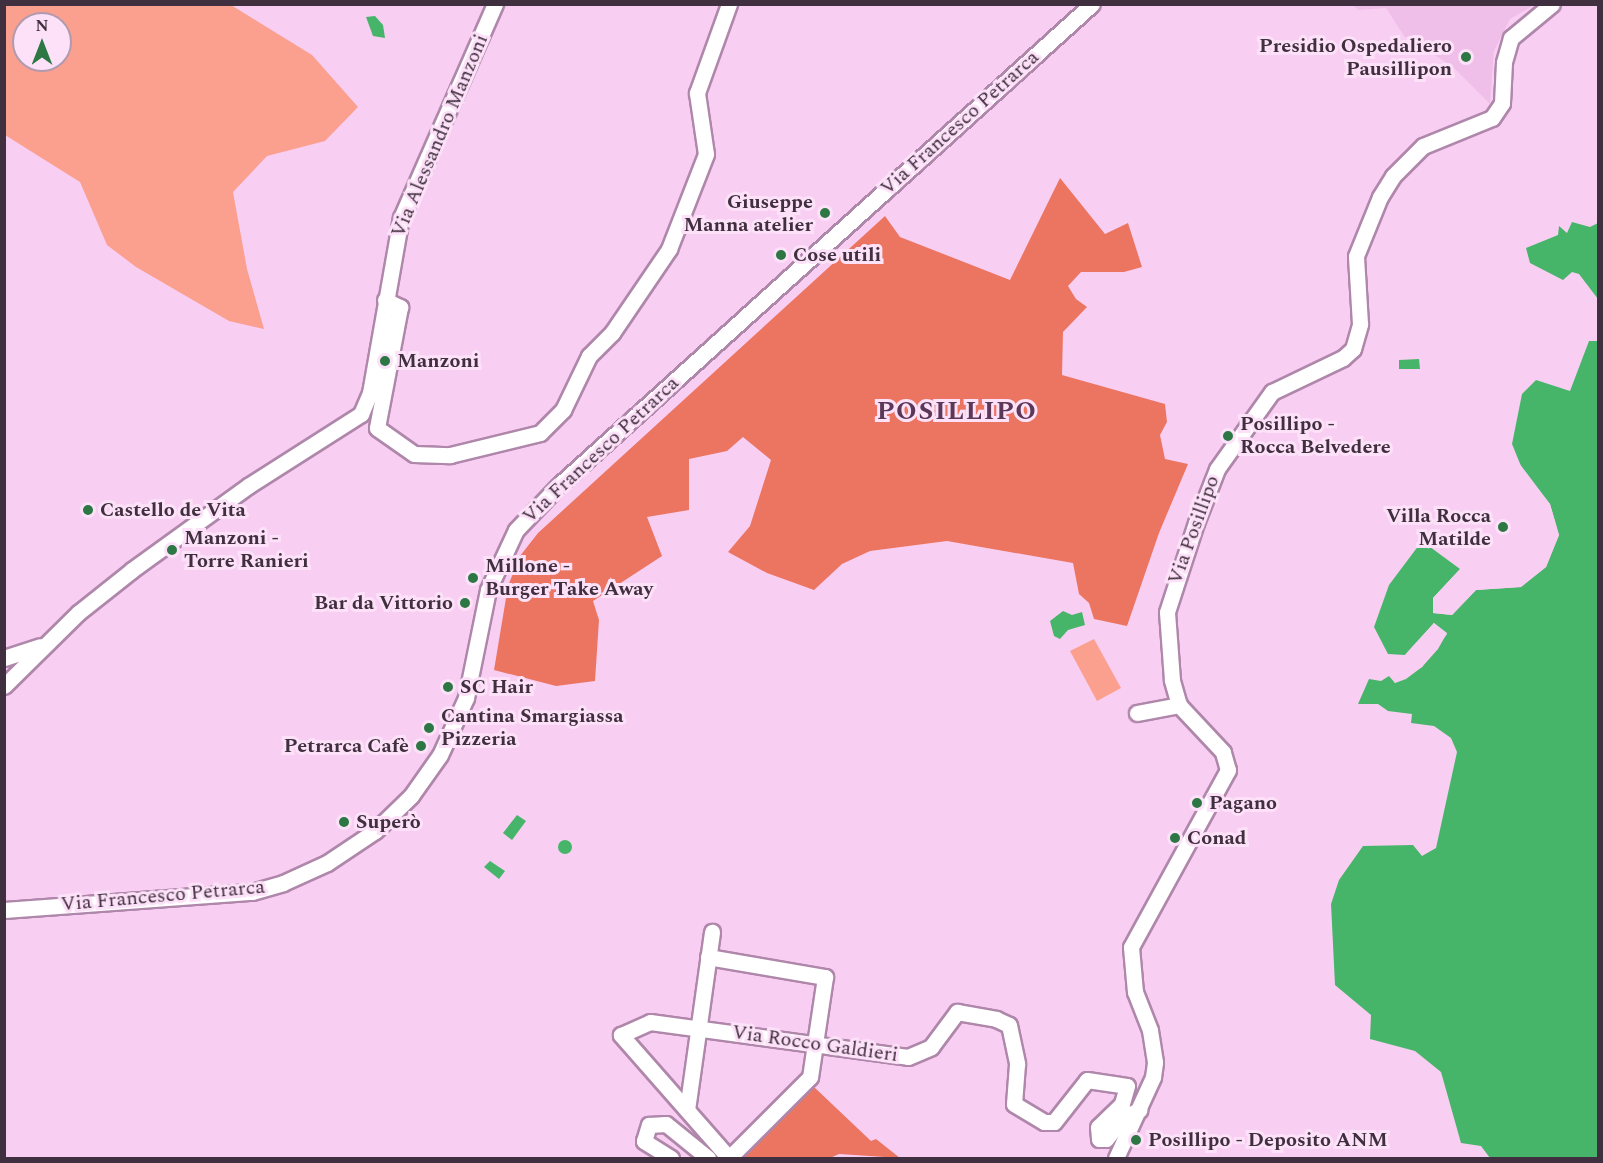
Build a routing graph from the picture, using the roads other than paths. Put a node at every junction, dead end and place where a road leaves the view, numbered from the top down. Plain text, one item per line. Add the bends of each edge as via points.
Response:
1 (495, 4) edge
2 (729, 4) edge
3 (1092, 4) edge
4 (1552, 4) edge
5 (385, 300) junction
6 (45, 643) junction
7 (4, 658) edge
8 (4, 686) edge
9 (1179, 705) junction
10 (1137, 713) dead end
11 (4, 910) edge
12 (712, 932) dead end
13 (708, 957) junction
14 (698, 1028) junction
15 (817, 1045) junction
16 (687, 1110) junction
17 (1139, 1110) junction
18 (671, 1158) edge
19 (708, 1158) edge
20 (729, 1158) edge
21 (1116, 1158) edge

1 - 5 street, Via Alessandro Manzoni via 401,218
2 - 5 street via 697,93 706,154 669,249 612,333 589,356 563,410 540,433 450,455 414,454 377,428 400,307
3 - 11 street, Via Francesco Petrarca via 558,486 516,530 488,590 466,698 444,747 412,794 375,831 312,870 252,892
4 - 9 street, Via Posillipo via 1511,38 1504,62 1502,103 1492,118 1423,146 1393,176 1380,197 1356,256 1360,324 1353,349 1343,358 1272,392 1216,469 1167,612 1172,680
5 - 6 street, Via Alessandro Manzoni via 370,393 361,414 248,486 122,579
6 - 7 street, Via Alessandro Manzoni
6 - 8 street, Via Alessandro Manzoni
9 - 10 street
9 - 17 street, Via Posillipo via 1223,752 1228,770 1131,947 1135,992 1150,1030 1154,1055 1153,1077
12 - 13 street
13 - 14 street
13 - 15 street via 825,976
14 - 15 street, Via Rocco Galdieri
14 - 16 street
14 - 16 street, Via Rocco Galdieri via 645,1022 621,1035
15 - 17 street, Via Rocco Galdieri via 908,1057 931,1047 955,1013 996,1019 1013,1031 1016,1106 1050,1123 1086,1080 1125,1084 1128,1090 1122,1104 1096,1131 1096,1137 1102,1140 1124,1117
15 - 20 street via 813,1071 804,1085
16 - 20 street
17 - 21 street, Via Posillipo
18 - 19 street via 644,1141 649,1125 666,1124

